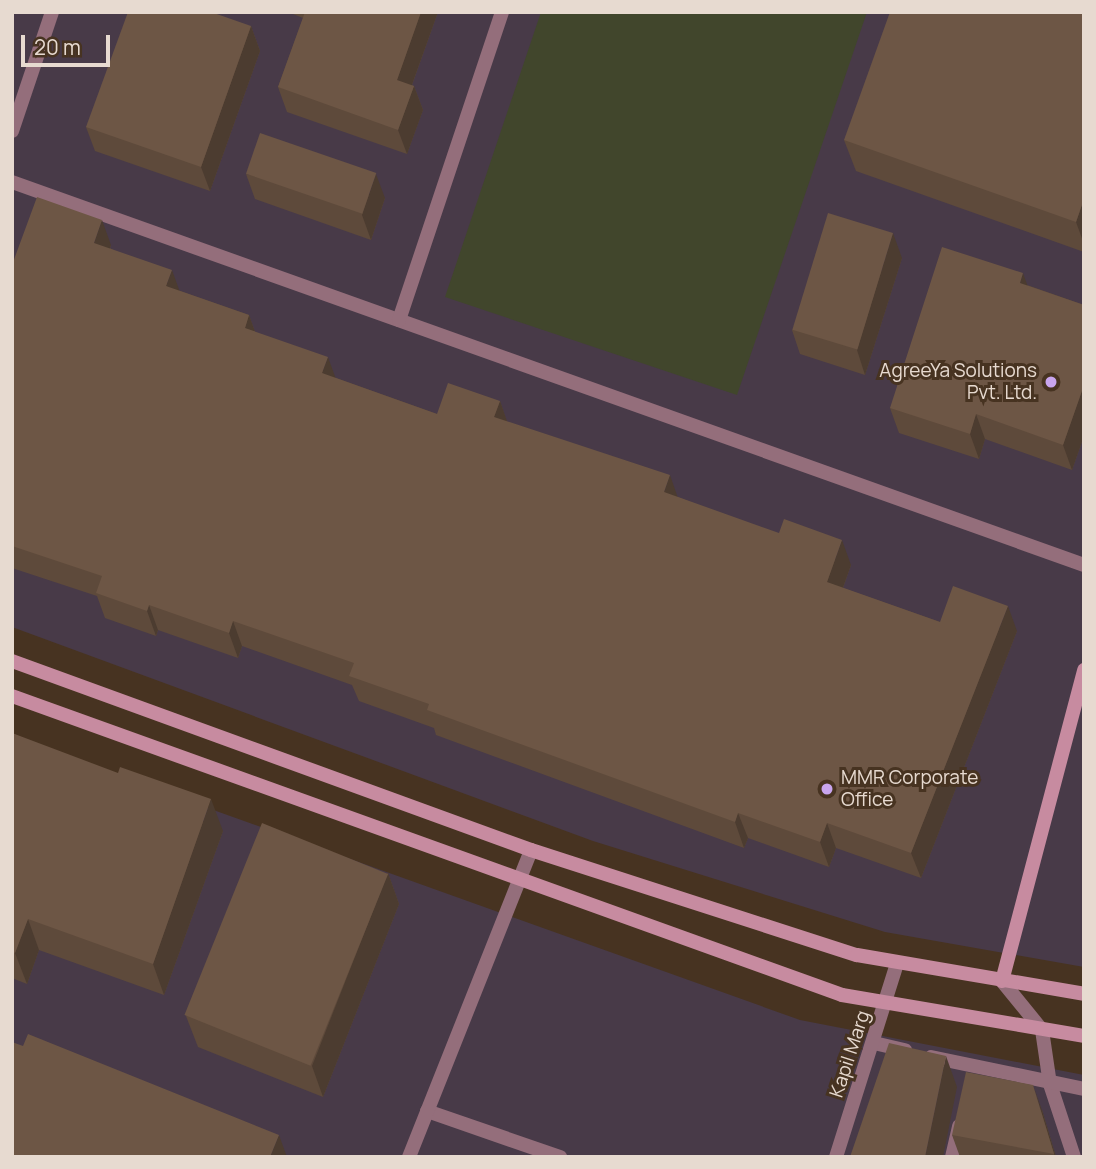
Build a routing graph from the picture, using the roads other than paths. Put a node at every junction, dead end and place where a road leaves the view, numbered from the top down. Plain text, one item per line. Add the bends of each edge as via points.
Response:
1 (52, 12) edge
2 (502, 12) edge
3 (12, 131) edge
4 (12, 182) edge
5 (399, 320) junction
6 (1084, 565) edge
7 (12, 661) edge
8 (1084, 670) edge
9 (12, 696) edge
10 (531, 850) junction
11 (519, 880) junction
12 (897, 963) junction
13 (1002, 981) junction
14 (1084, 995) edge
15 (887, 1006) junction
16 (1042, 1030) junction
17 (1084, 1036) edge
18 (874, 1044) junction
19 (1049, 1084) junction
20 (1084, 1089) edge
21 (963, 1105) edge
22 (427, 1111) junction
23 (409, 1157) edge
24 (560, 1157) edge
25 (836, 1157) edge
26 (952, 1157) edge
27 (1074, 1157) edge

1 - 3 street
2 - 5 street
4 - 5 street
5 - 6 street
7 - 10 street
8 - 13 street
9 - 11 street
10 - 11 street
10 - 12 street
11 - 15 street
11 - 22 street
12 - 13 street
12 - 15 street, Kapil Marg
13 - 14 street
13 - 16 street
15 - 16 street
15 - 18 street, Kapil Marg
16 - 17 street
16 - 19 street
18 - 19 street via 970,1073
18 - 25 street, Kapil Marg
19 - 20 street
19 - 27 street
21 - 26 street
22 - 23 street
22 - 24 street

